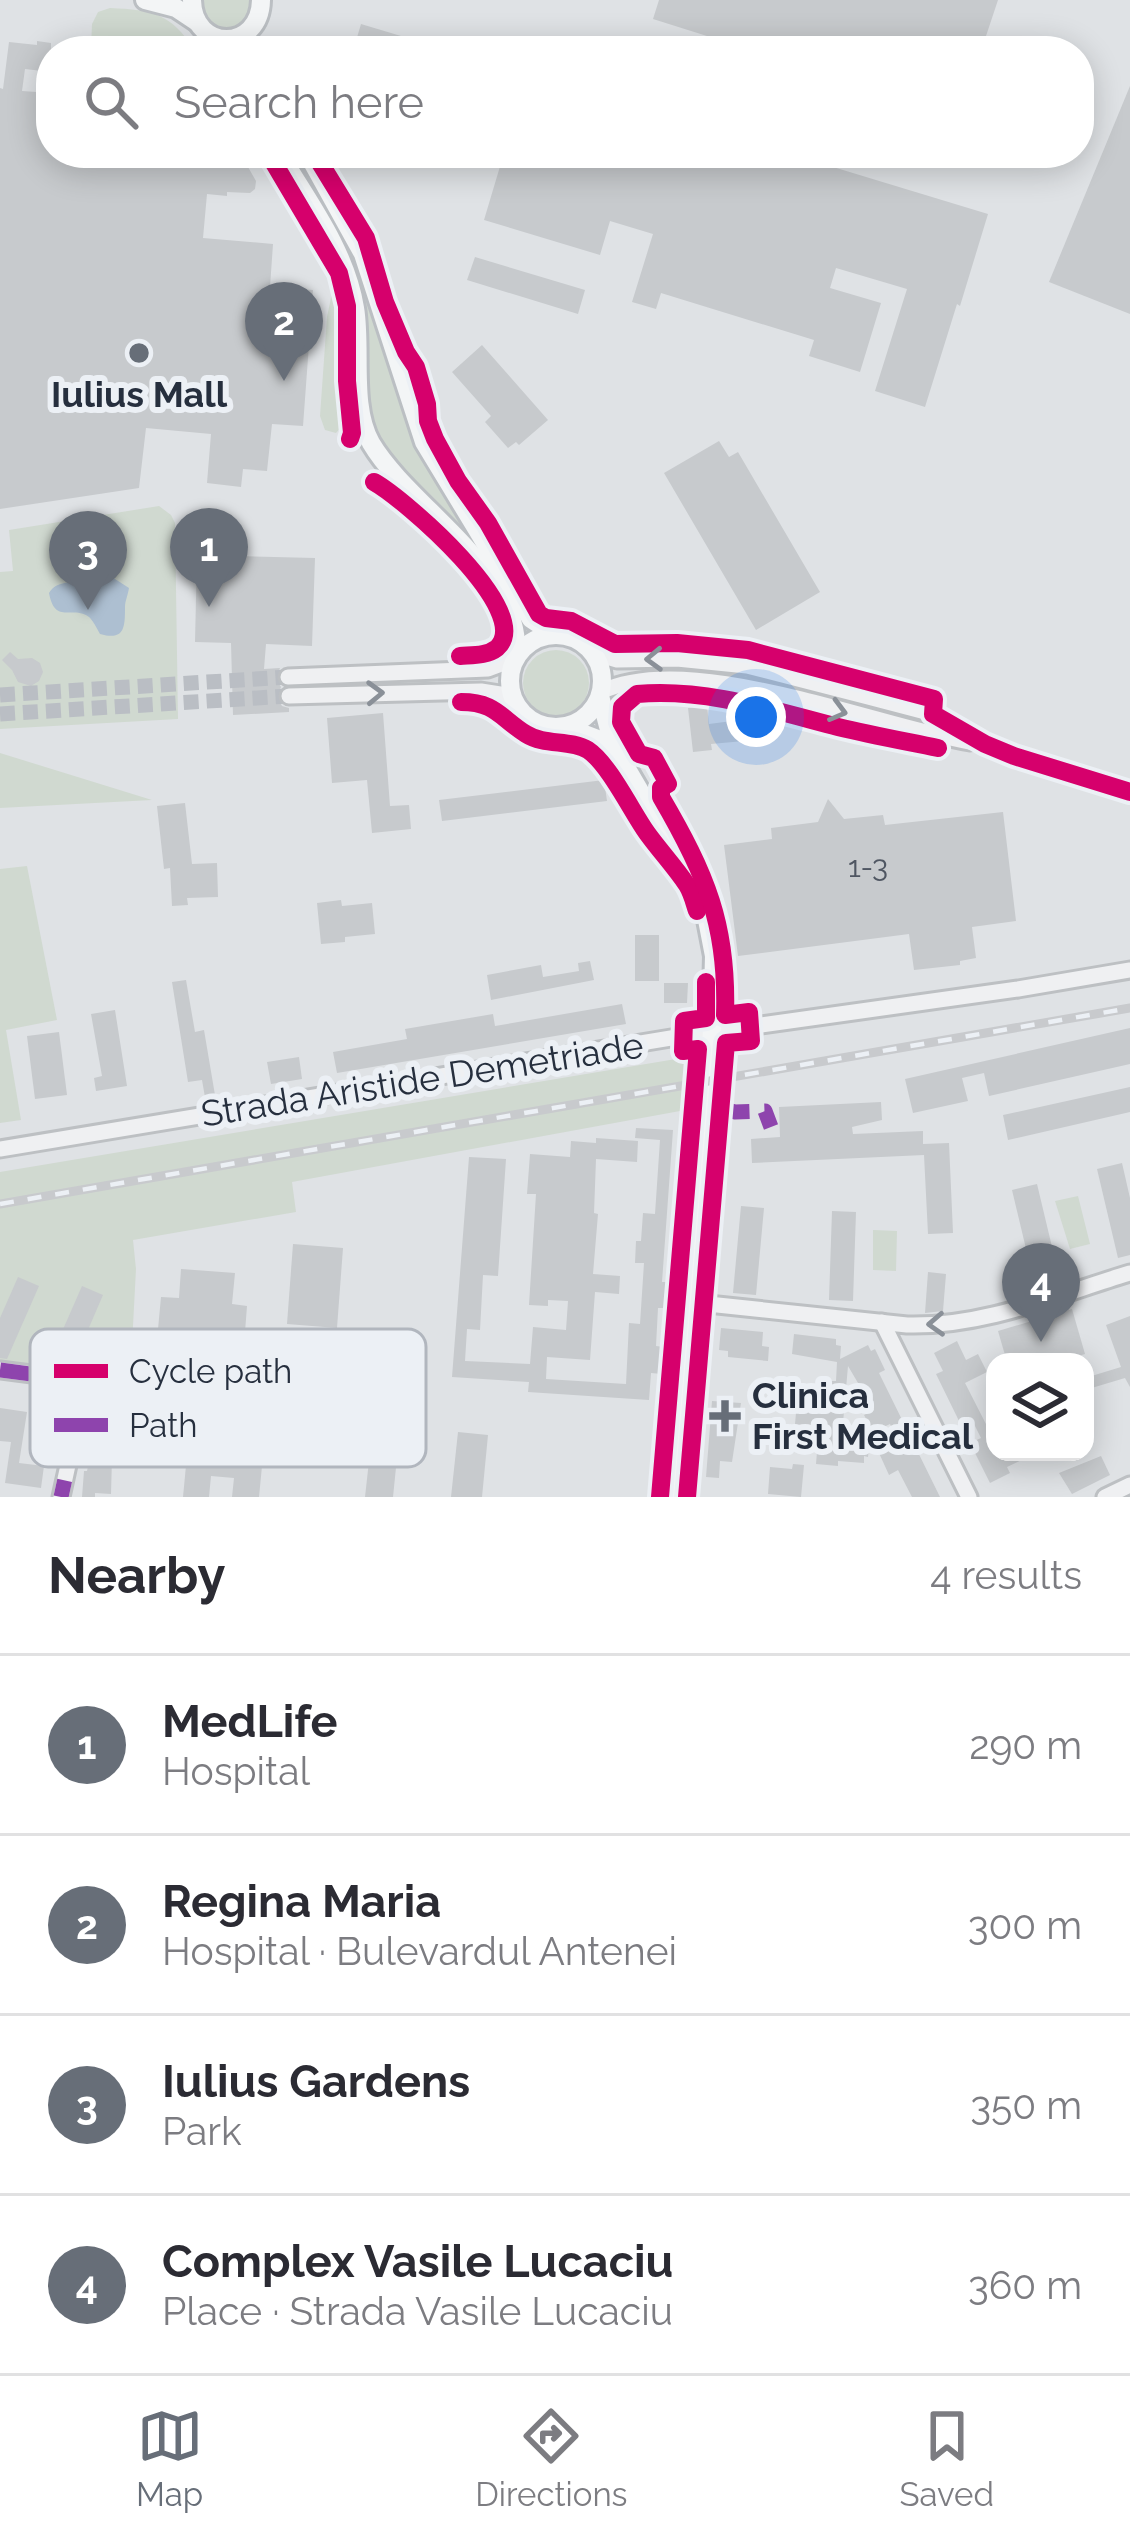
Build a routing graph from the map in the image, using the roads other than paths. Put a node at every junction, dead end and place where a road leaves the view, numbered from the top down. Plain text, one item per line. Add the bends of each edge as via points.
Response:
1 (145, 0) edge
2 (193, 0) edge
3 (261, 0) edge
4 (256, 23) junction
5 (198, 24) junction
6 (207, 36) edge
7 (217, 36) edge
8 (238, 36) edge
9 (251, 36) edge
10 (288, 168) edge
11 (315, 168) edge
12 (554, 635) junction
13 (593, 653) junction
14 (516, 658) junction
15 (288, 677) tunnel mouth
16 (600, 694) junction
17 (289, 696) tunnel mouth
18 (513, 701) junction
19 (566, 727) junction
20 (985, 744) junction
21 (613, 746) junction
22 (1130, 793) edge
23 (1130, 970) edge
24 (712, 1031) junction
25 (0, 1149) edge
26 (1128, 1279) edge
27 (689, 1302) junction
28 (882, 1322) junction
29 (0, 1370) edge
30 (30, 1374) edge
31 (68, 1467) edge
32 (1130, 1485) edge
33 (61, 1497) edge
34 (673, 1497) edge
35 (968, 1497) edge
36 (1106, 1497) edge

1 - 5 main road
2 - 5 main road
3 - 4 main road
4 - 8 main road
4 - 9 main road
5 - 6 main road
5 - 7 main road
10 - 14 main road via 336,249 355,305 366,433 488,578 515,625
11 - 12 main road via 363,254 424,442 531,619
12 - 13 main road
12 - 14 main road via 532,641
13 - 16 main road
20 -> 13 street via 933,714 747,666
14 - 15 street via 488,669
14 - 18 main road
16 - 19 main road via 587,716
16 -> 20 street via 621,682 704,681
16 - 21 main road
17 -> 18 street via 461,690
18 - 19 main road via 535,723
19 - 21 main road
20 - 22 street
21 - 24 main road via 703,899 715,956
23 - 24 street, Strada Aristide Demetriade
24 - 25 street, Strada Aristide Demetriade
24 - 27 main road
26 -> 28 street via 964,1322
27 - 28 street
27 - 34 main road
28 - 35 street
29 - 30 street
31 - 33 street
32 - 36 street

